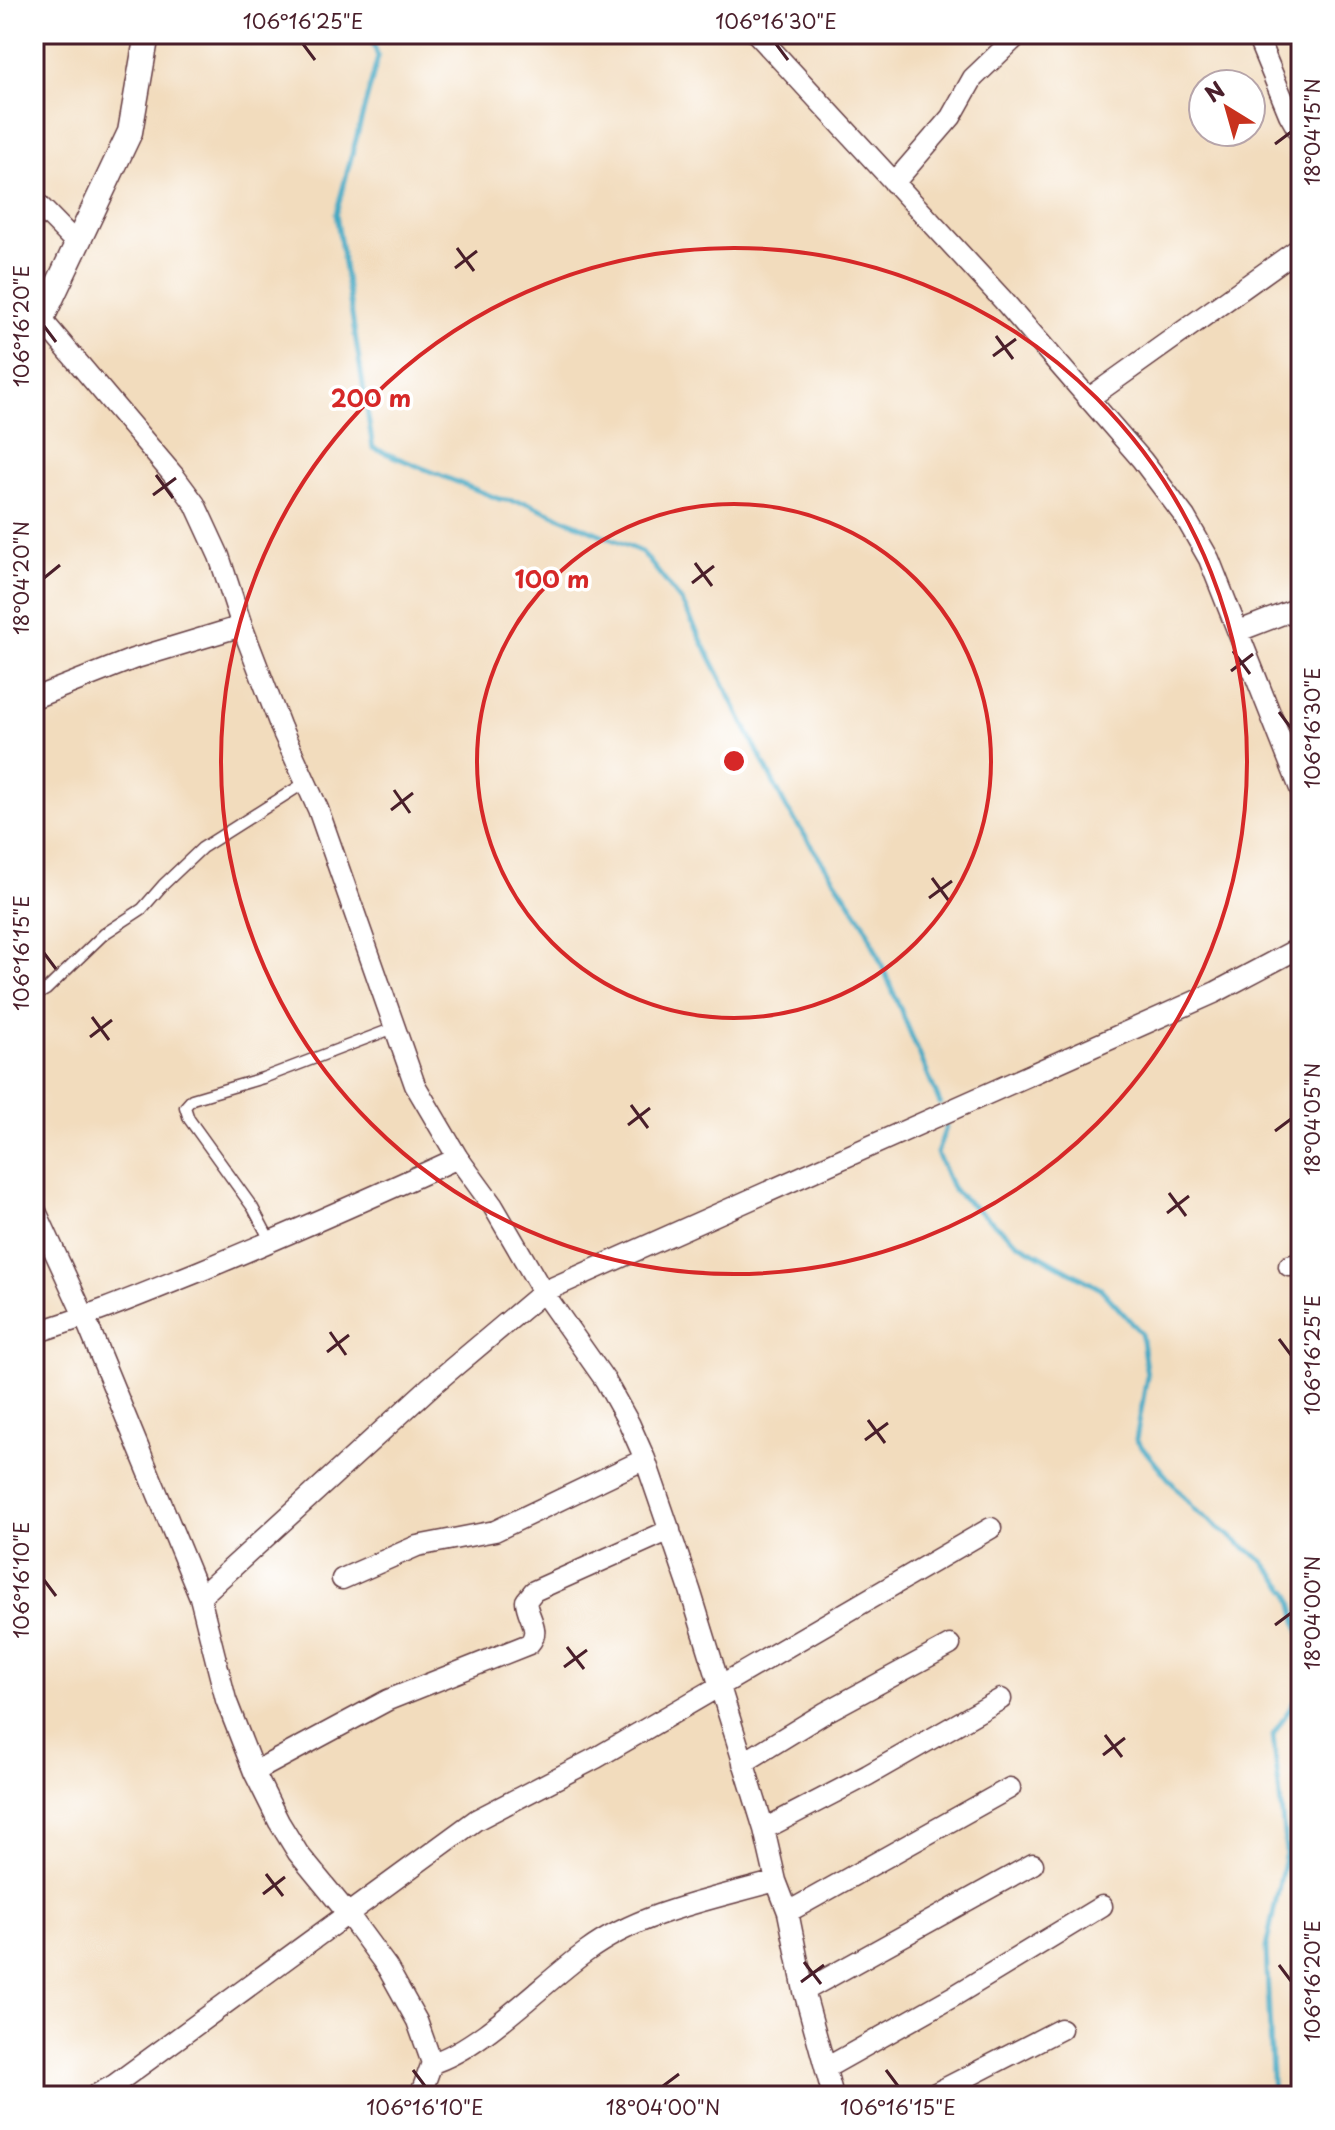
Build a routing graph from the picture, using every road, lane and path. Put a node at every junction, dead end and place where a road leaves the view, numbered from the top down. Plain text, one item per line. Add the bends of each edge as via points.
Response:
1 (147, 34) edge
2 (757, 34) edge
3 (1019, 34) edge
4 (1256, 34) edge
5 (1301, 135) edge
6 (894, 183) junction
7 (34, 200) edge
8 (77, 244) junction
9 (1301, 247) edge
10 (38, 328) edge
11 (1088, 399) junction
12 (1301, 607) edge
13 (242, 626) junction
14 (1239, 631) junction
15 (34, 698) edge
16 (306, 782) junction
17 (1301, 791) edge
18 (1301, 947) edge
19 (34, 997) edge
20 (394, 1028) junction
21 (458, 1158) junction
22 (34, 1207) edge
23 (271, 1242) junction
24 (543, 1292) junction
25 (85, 1318) junction
26 (34, 1333) edge
27 (645, 1459) junction
28 (991, 1528) dead end
29 (670, 1530) junction
30 (342, 1579) dead end
31 (200, 1597) junction
32 (950, 1645) dead end
33 (719, 1687) junction
34 (1001, 1699) dead end
35 (743, 1763) junction
36 (254, 1772) junction
37 (1010, 1788) dead end
38 (764, 1829) junction
39 (1033, 1864) dead end
40 (776, 1881) junction
41 (1102, 1906) dead end
42 (788, 1912) junction
43 (348, 1914) junction
44 (804, 1991) junction
45 (1061, 2029) dead end
46 (432, 2063) junction
47 (826, 2068) junction
48 (94, 2096) edge
49 (420, 2096) edge
50 (833, 2096) edge
51 (930, 2096) edge

1 - 8 street via 130,132
2 - 6 street
3 - 6 street via 973,78 951,117
4 - 5 street
6 - 11 street
7 - 8 street
8 - 10 street
9 - 11 street
10 - 13 street via 195,504
11 - 14 street via 1185,517
12 - 14 street
13 - 15 street via 133,659
13 - 16 street
14 - 17 street
16 - 19 lane via 202,848 142,909 104,934
16 - 20 street
18 - 24 street via 1216,992
20 - 21 street via 415,1085
20 - 23 lane via 192,1099 185,1107
21 - 23 street
21 - 24 street
22 - 25 street
23 - 25 street
24 - 27 street via 605,1380
24 - 31 street via 430,1387
25 - 26 street
25 - 31 street
27 - 29 street
27 - 30 street via 495,1531 417,1546
28 - 33 street
29 - 33 street
29 - 36 street via 534,1591 526,1601 536,1630 529,1644 388,1700
31 - 36 street via 226,1700
32 - 35 street
33 - 35 street
33 - 43 street via 476,1820
34 - 38 street
35 - 38 street
36 - 43 street via 298,1853
37 - 42 street
38 - 40 street
39 - 44 street
40 - 42 street
40 - 46 street via 609,1937 486,2031
41 - 47 street
42 - 44 street
43 - 46 street via 401,1992
43 - 48 street
44 - 47 street
45 - 51 street
46 - 49 street
47 - 50 street

